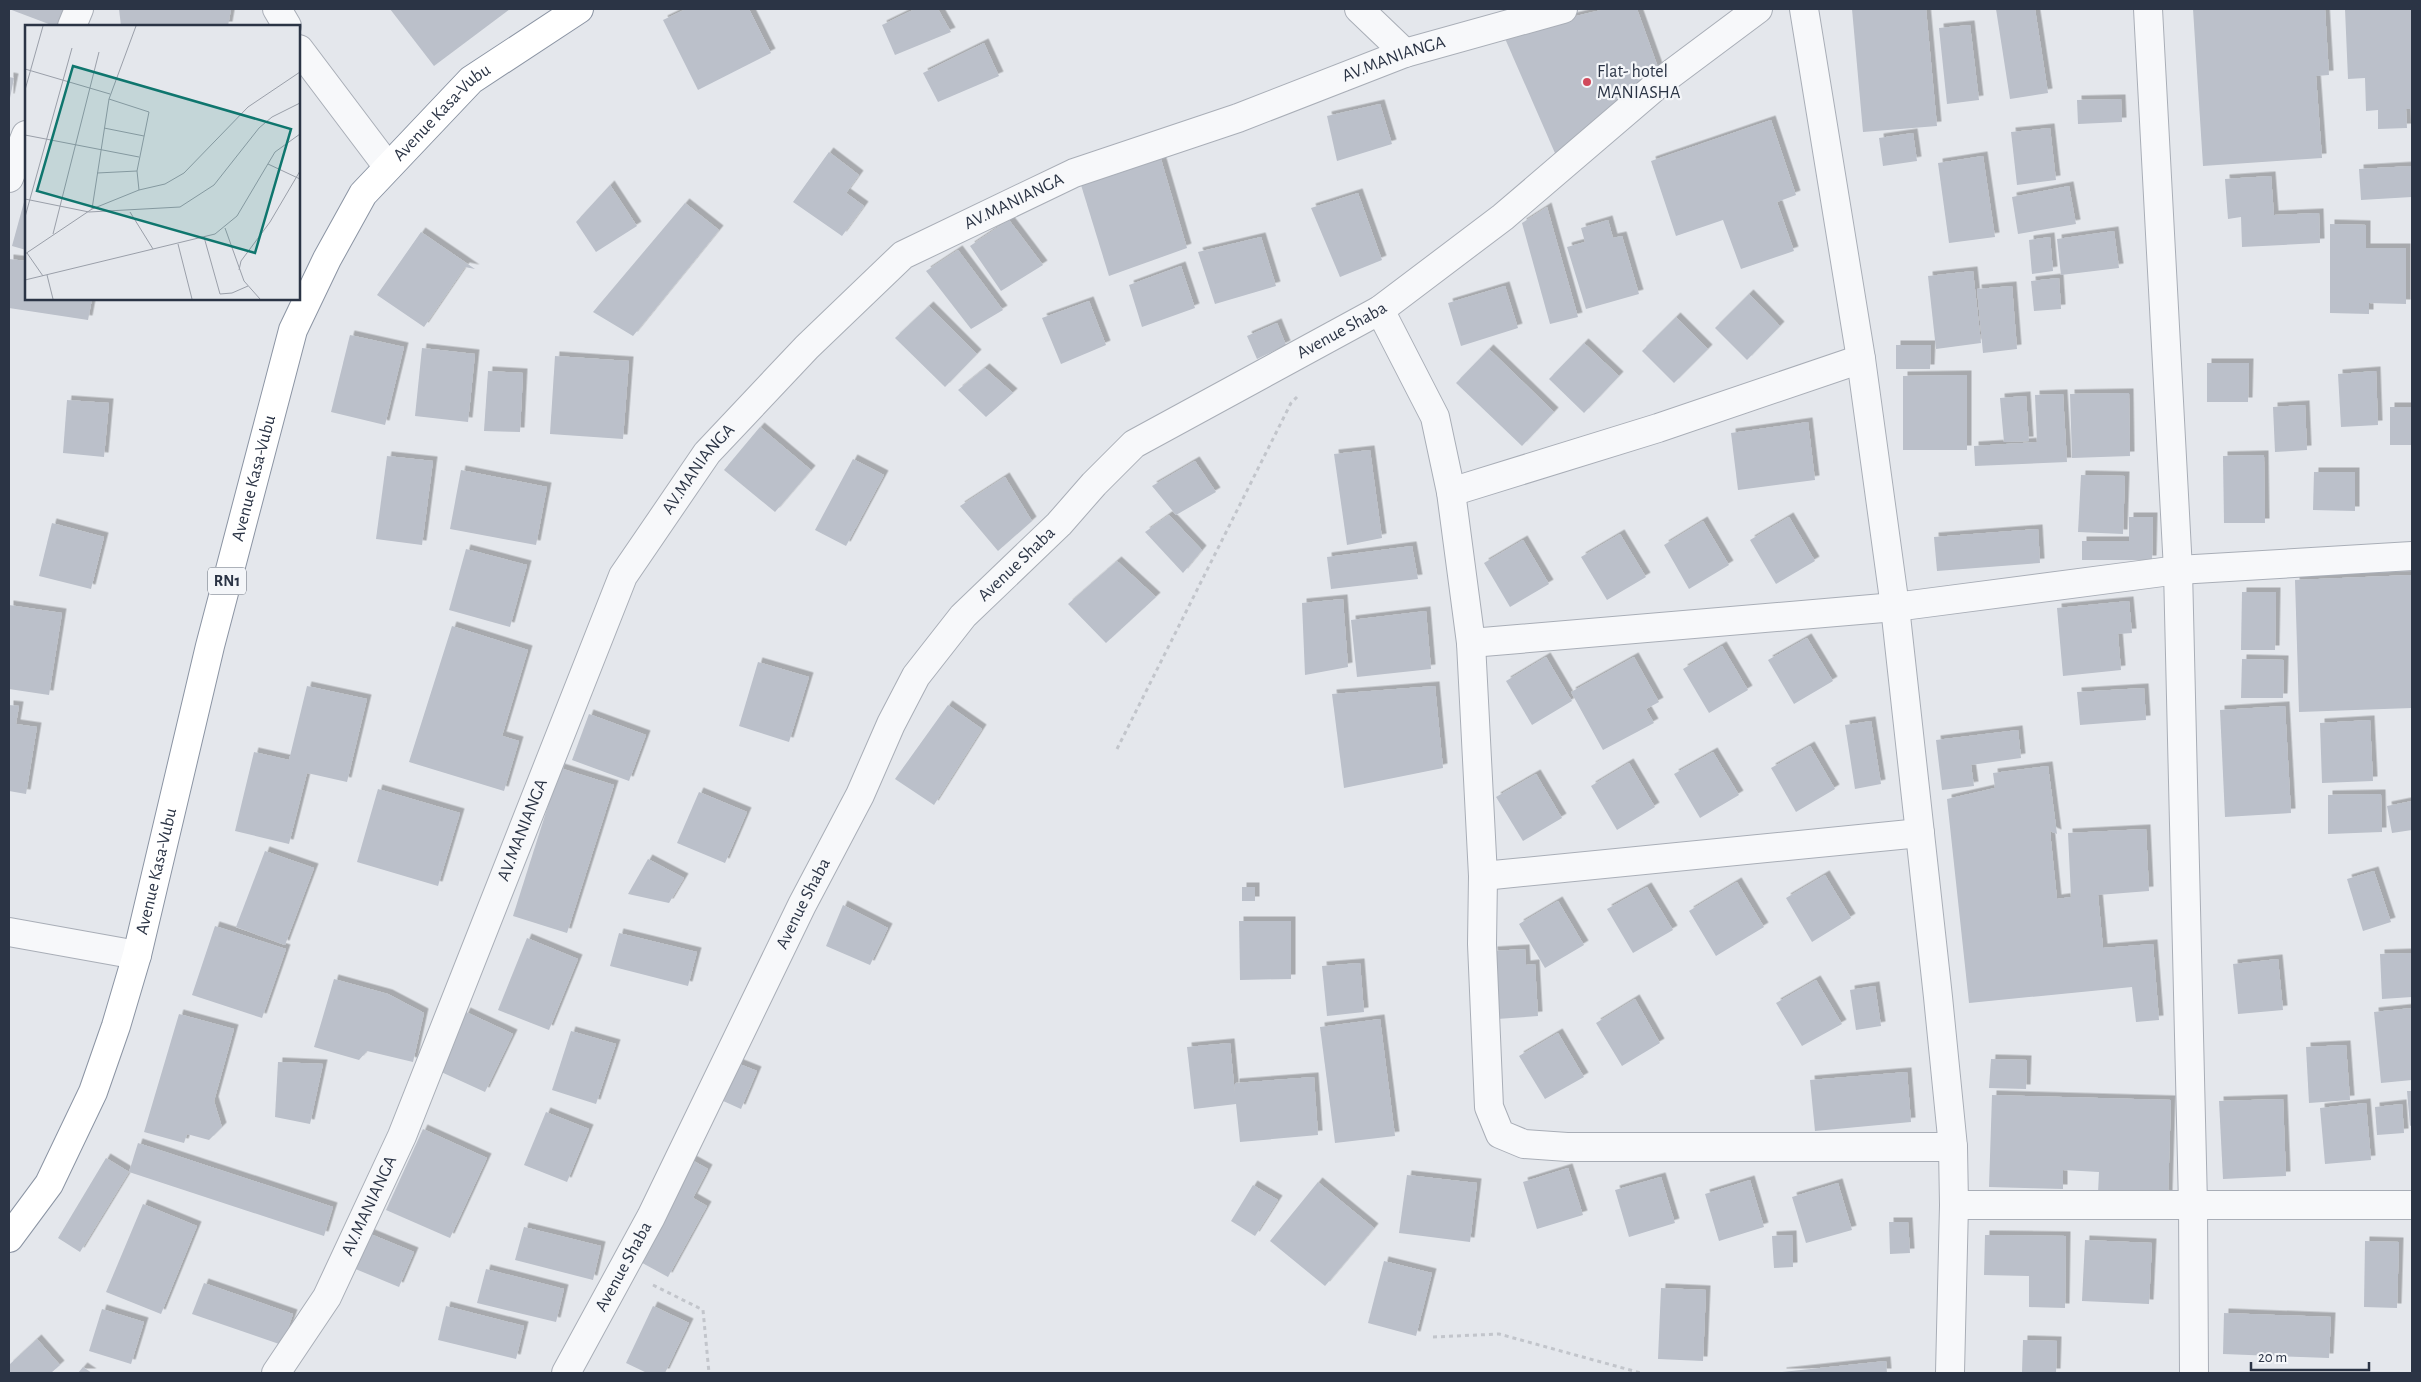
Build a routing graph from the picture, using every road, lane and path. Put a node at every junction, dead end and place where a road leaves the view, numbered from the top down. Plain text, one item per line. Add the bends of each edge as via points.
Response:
1 (79, 9) edge
2 (277, 9) edge
3 (1359, 9) edge
4 (1563, 9) edge
5 (1758, 9) edge
6 (1804, 9) edge
7 (2148, 9) edge
8 (576, 10) edge
9 (72, 25) edge
10 (285, 25) edge
11 (300, 50) edge
12 (1406, 53) junction
13 (25, 138) edge
14 (388, 167) junction
15 (9, 178) edge
16 (1380, 310) junction
17 (1861, 359) junction
18 (1298, 396) dead end
19 (1451, 492) junction
20 (2412, 556) edge
21 (2178, 570) junction
22 (1895, 607) junction
23 (1471, 643) junction
24 (1116, 750) dead end
25 (1920, 833) junction
26 (1483, 876) junction
27 (9, 932) edge
28 (137, 955) junction
29 (1953, 1147) junction
30 (1954, 1205) junction
31 (2193, 1205) junction
32 (2412, 1205) edge
33 (9, 1238) edge
34 (623, 1269) junction
35 (1433, 1337) dead end
36 (276, 1373) edge
37 (566, 1373) edge
38 (709, 1373) edge
39 (1641, 1373) edge
40 (1950, 1373) edge
41 (2194, 1373) edge

1 - 9 street
2 - 10 street
3 - 12 street
4 - 12 street, AV.MANIANGA
5 - 16 street, Avenue Shaba via 1663,80 1503,217
6 - 17 street
7 - 21 street
8 - 14 highway, Avenue Kasa-Vubu / RN1 via 471,80
11 - 14 street
12 - 36 street, AV.MANIANGA via 1238,118 1074,173 903,255 807,347 707,453 623,576 402,1136 327,1297
13 - 15 street
14 - 28 highway, Avenue Kasa-Vubu / RN1 via 363,194 293,330 210,646
16 - 19 street via 1435,417
16 - 34 street, Avenue Shaba via 1134,444 1059,524 963,616 936,649 916,676 891,724 860,795 802,905
17 - 19 street via 1658,428
17 - 22 street
18 - 24 path via 1291,403
19 - 23 street
20 - 21 street
21 - 22 street
21 - 31 street
22 - 23 street
22 - 25 street
23 - 26 street
25 - 26 street
25 - 29 street
26 - 29 street via 1482,944 1489,1107 1500,1134 1524,1144 1567,1147
27 - 28 street
28 - 33 highway, Avenue Kasa-Vubu / RN1 via 93,1092 49,1184
29 - 30 street
30 - 31 street
30 - 40 street
31 - 32 street
31 - 41 street
34 - 37 street, Avenue Shaba
34 - 38 path via 703,1310
35 - 39 path via 1499,1334

